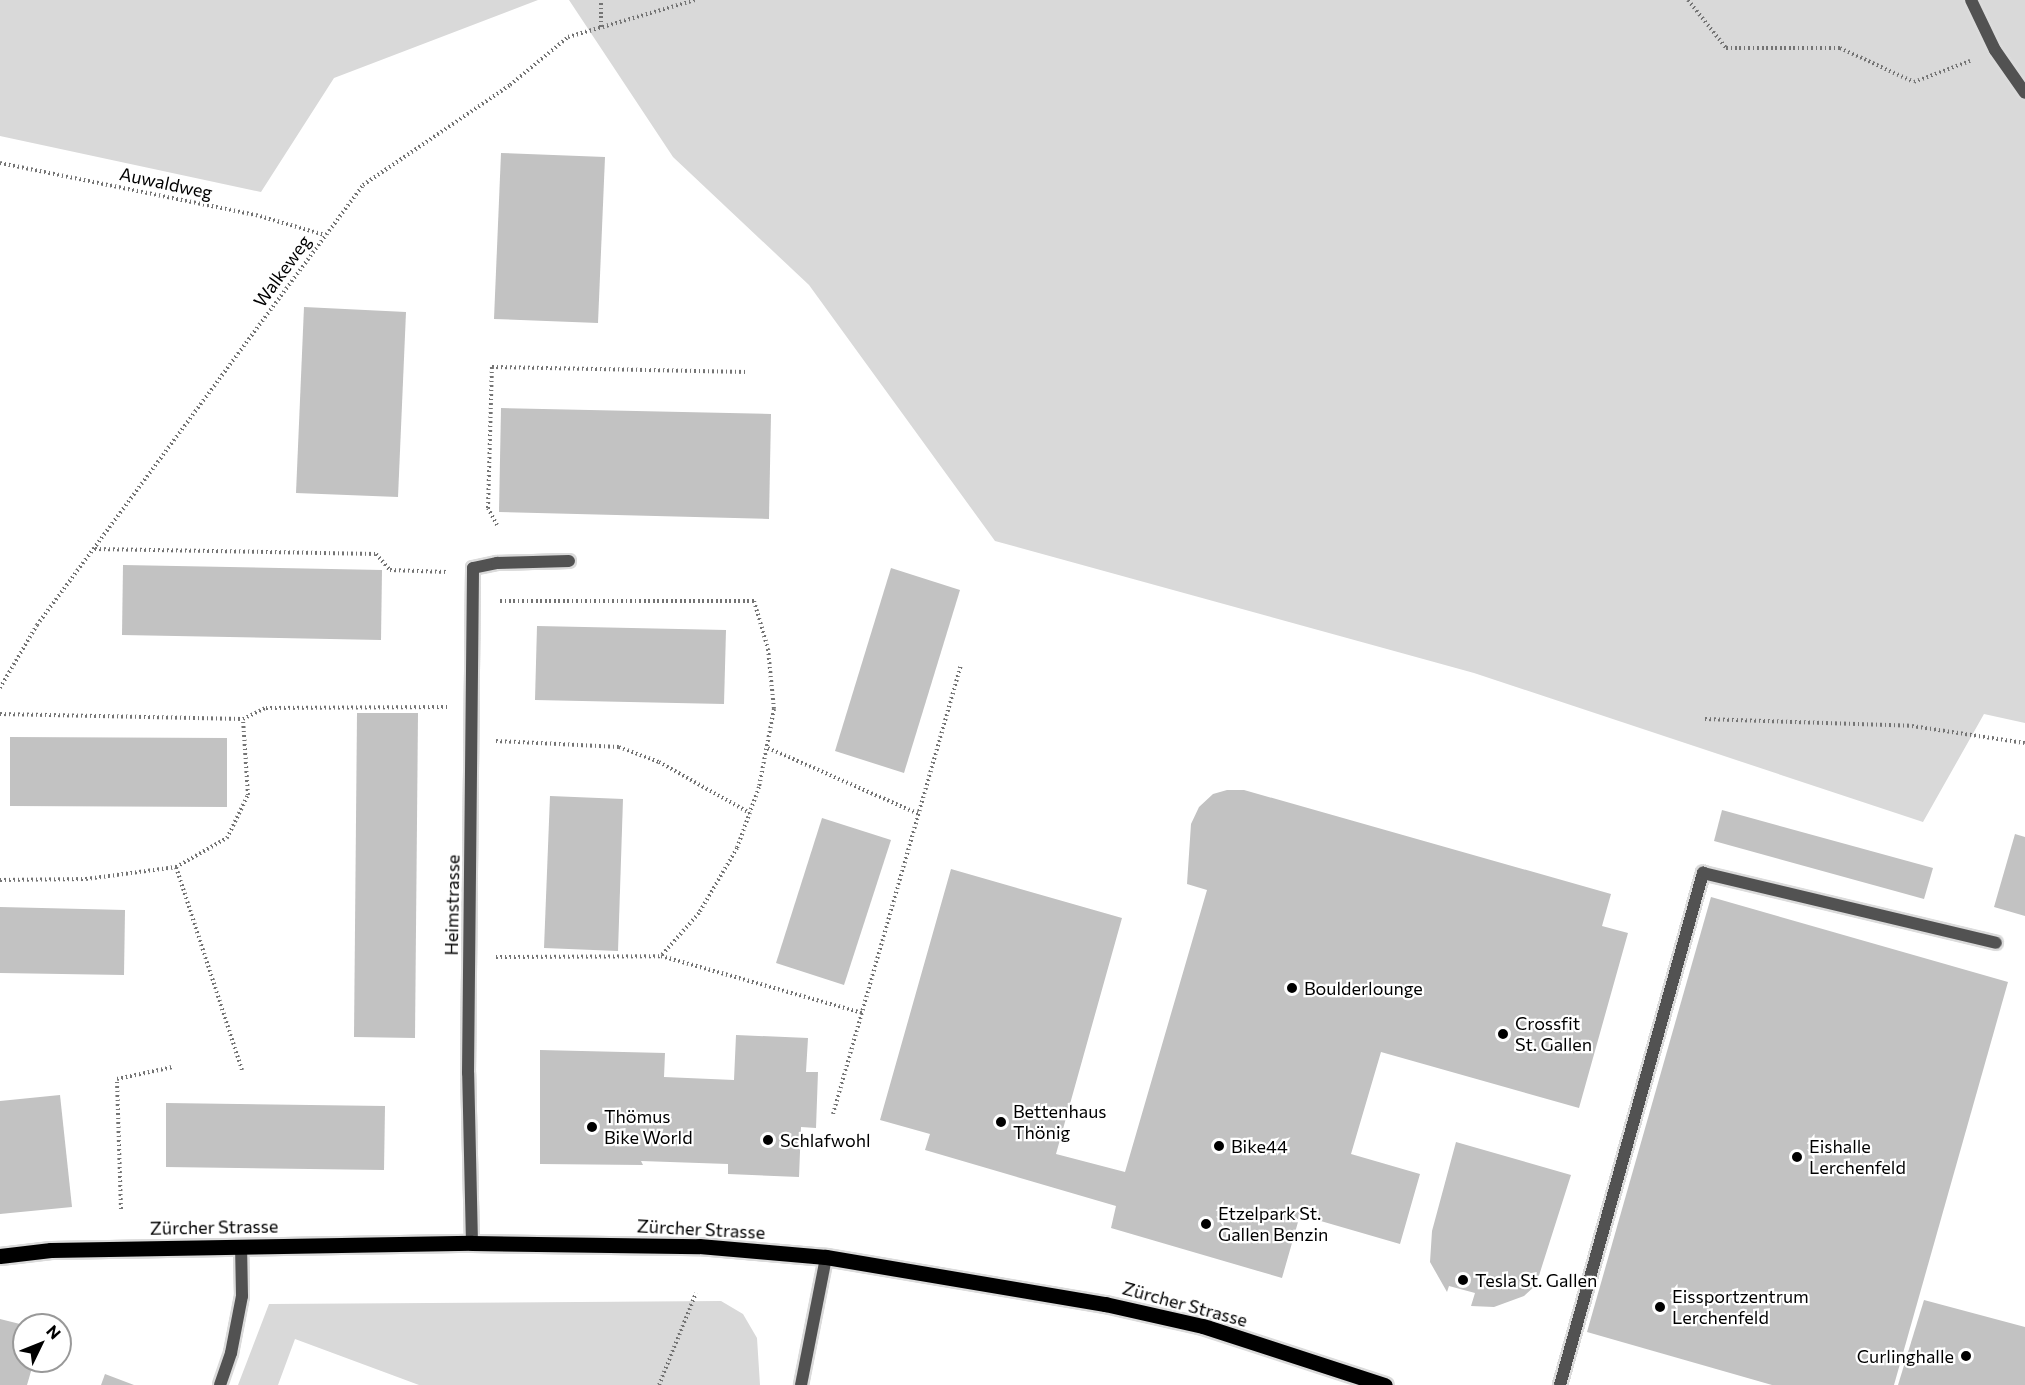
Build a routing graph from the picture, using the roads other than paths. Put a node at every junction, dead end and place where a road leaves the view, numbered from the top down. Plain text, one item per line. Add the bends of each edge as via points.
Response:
1 (1971, 0) edge
2 (2025, 93) edge
3 (569, 561) dead end
4 (1996, 943) dead end
5 (472, 1243) junction
6 (241, 1246) junction
7 (0, 1256) edge
8 (826, 1257) junction
9 (220, 1385) edge
10 (801, 1385) edge
11 (1385, 1385) edge
12 (1560, 1385) edge

1 - 2 street via 1995,50
3 - 5 street, Heimstrasse via 497,563 473,568 468,1073
4 - 12 street via 1703,873
5 - 6 main road, Zürcher Strasse
5 - 8 main road, Zürcher Strasse via 699,1246
6 - 7 main road, Zürcher Strasse via 51,1250
6 - 9 street via 242,1296
8 - 10 street
8 - 11 main road, Zürcher Strasse via 1105,1304 1203,1326

